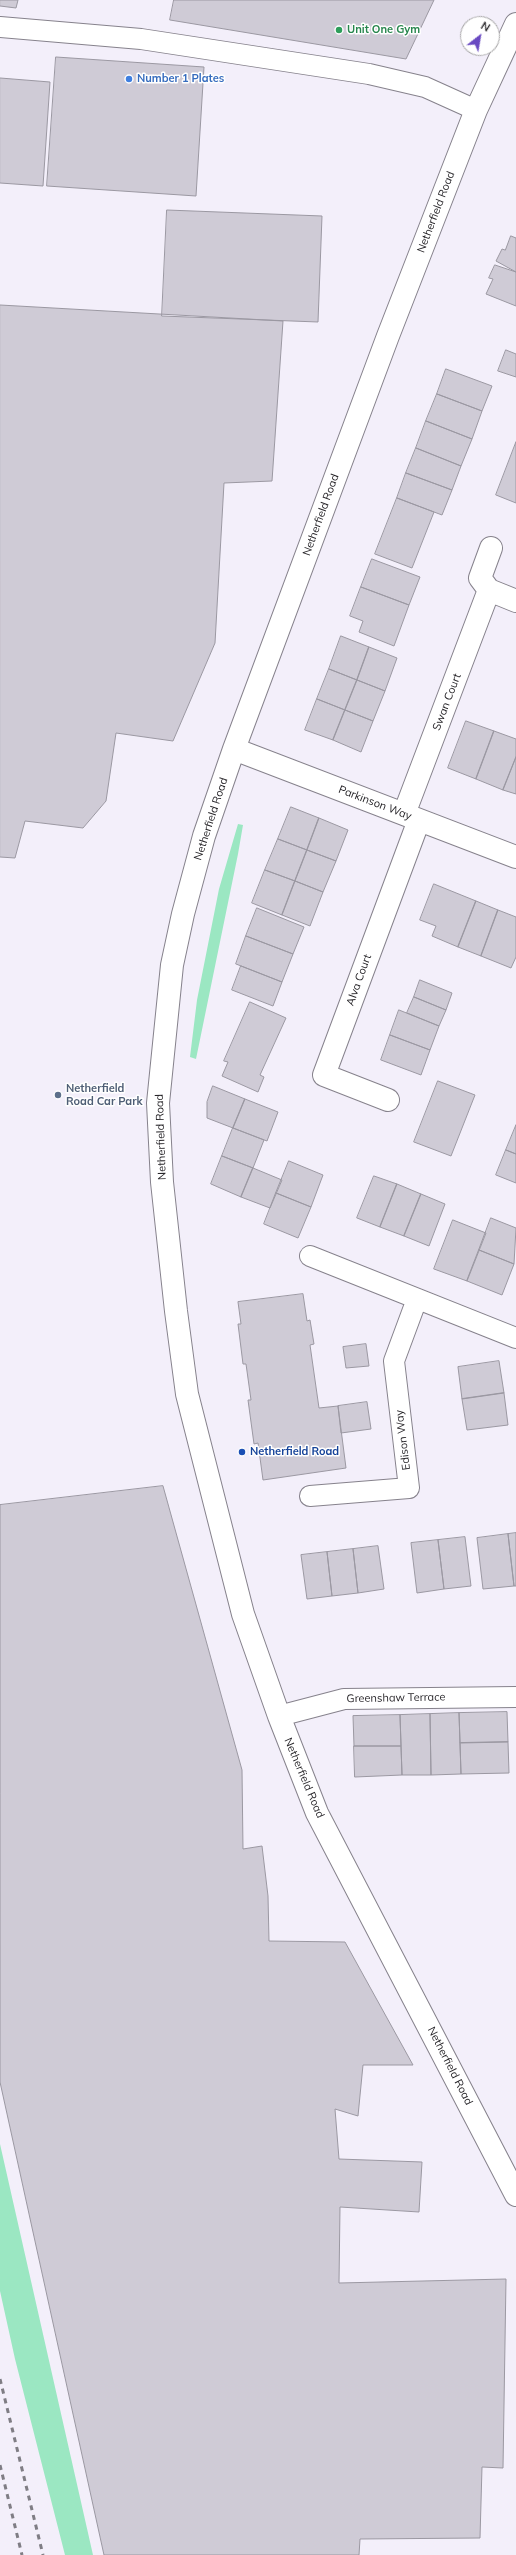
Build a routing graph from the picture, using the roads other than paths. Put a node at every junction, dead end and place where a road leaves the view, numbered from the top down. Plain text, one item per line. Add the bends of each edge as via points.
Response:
1 (516, 24) edge
2 (0, 27) edge
3 (476, 110) junction
4 (492, 548) dead end
5 (489, 590) junction
6 (516, 601) edge
7 (234, 749) junction
8 (411, 817) junction
9 (516, 857) edge
10 (388, 1100) dead end
11 (310, 1256) dead end
12 (417, 1299) junction
13 (516, 1338) edge
14 (310, 1496) dead end
15 (516, 1697) edge
16 (279, 1716) junction
17 (516, 2195) edge

1 - 3 street, Netherfield Road
2 - 3 lane via 141,39 369,74 426,87
3 - 7 street, Netherfield Road via 388,336
4 - 5 street via 480,578
5 - 6 street
5 - 8 street, Swan Court
7 - 8 street, Parkinson Way
7 - 16 street, Netherfield Road via 204,836 181,921 172,965 158,1103 163,1190 187,1394 243,1614
8 - 9 street, Parkinson Way
8 - 10 street, Alva Court via 324,1075
11 - 12 lane
12 - 13 lane
12 - 14 lane, Edison Way via 394,1361 409,1488
15 - 16 lane, Greenshaw Terrace via 344,1698
16 - 17 street, Netherfield Road via 318,1813

